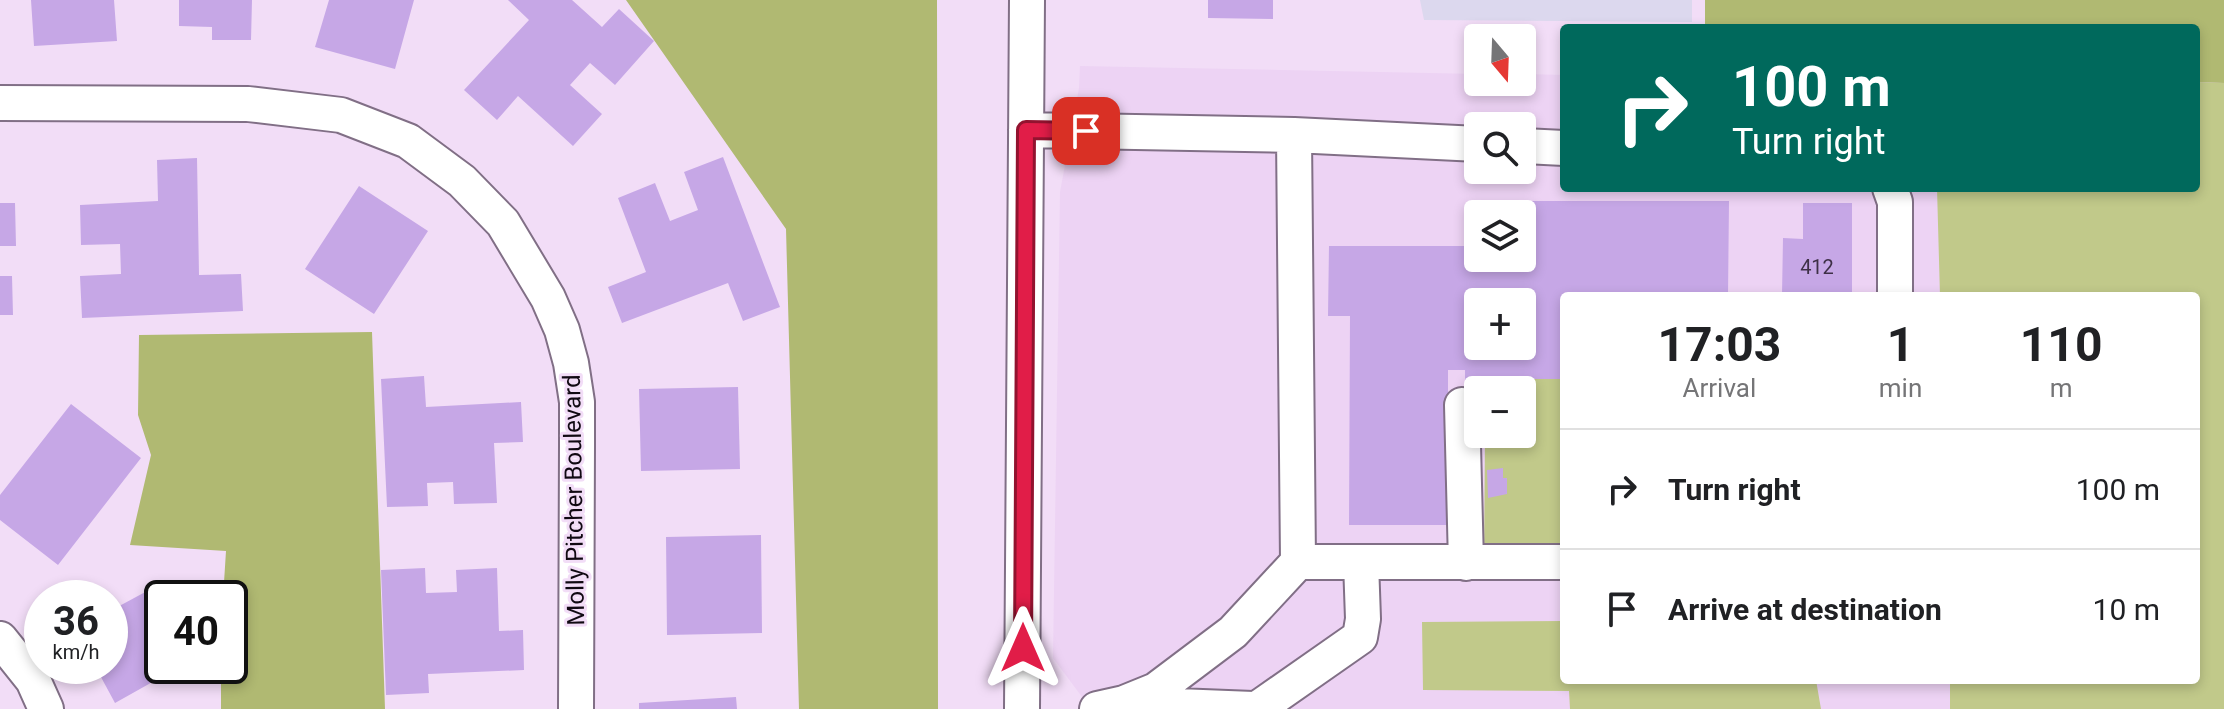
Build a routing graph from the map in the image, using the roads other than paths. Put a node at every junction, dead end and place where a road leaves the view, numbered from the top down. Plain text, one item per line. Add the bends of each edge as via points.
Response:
1 (1027, 0) edge
2 (0, 103) edge
3 (1026, 130) junction
4 (1294, 135) junction
5 (1464, 143) edge
6 (1536, 147) edge
7 (1560, 148) edge
8 (1891, 192) edge
9 (1895, 292) edge
10 (1462, 405) dead end
11 (1298, 562) junction
12 (1361, 562) junction
13 (1560, 562) edge
14 (1466, 563) junction
15 (0, 639) edge
16 (1156, 690) junction
17 (46, 709) edge
18 (576, 709) edge
19 (1022, 709) edge
20 (1097, 709) edge
21 (1255, 709) edge

1 - 3 street
2 - 18 street, Molly Pitcher Boulevard via 248,104 341,115 408,141 462,181 503,223 548,298 571,363 577,402
3 - 4 street
3 - 19 street
4 - 5 street
4 - 11 street
6 - 7 street
8 - 9 street
10 - 14 street
11 - 12 street
11 - 16 street via 1233,632
12 - 14 street
12 - 21 street via 1360,637
13 - 14 street
15 - 17 street via 33,680
16 - 20 street
16 - 21 street via 1177,706

